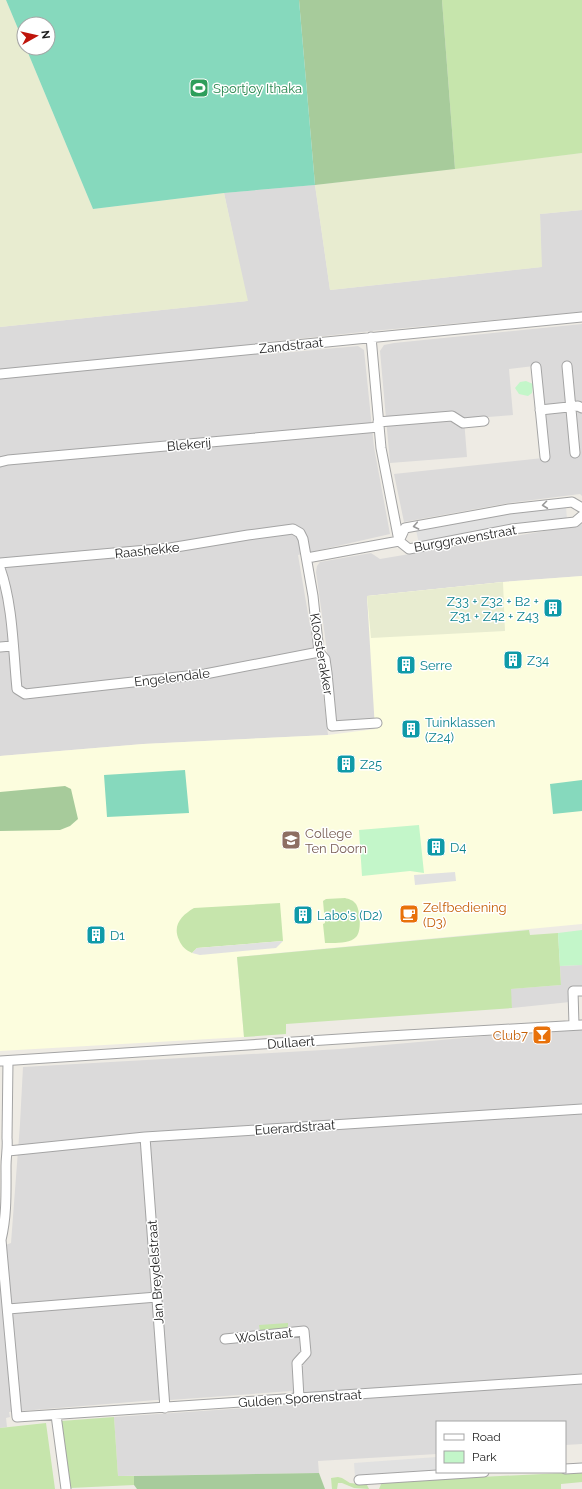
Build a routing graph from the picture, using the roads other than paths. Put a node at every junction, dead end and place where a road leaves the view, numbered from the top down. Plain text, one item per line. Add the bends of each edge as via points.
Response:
1 (582, 317) edge
2 (371, 338) junction
3 (567, 366) dead end
4 (536, 367) dead end
5 (0, 374) edge
6 (571, 407) junction
7 (582, 408) edge
8 (540, 410) junction
9 (484, 421) dead end
10 (378, 425) junction
11 (575, 453) dead end
12 (545, 457) dead end
13 (0, 462) edge
14 (582, 508) edge
15 (582, 516) edge
16 (293, 529) joint
17 (399, 541) junction
18 (307, 558) junction
19 (0, 563) edge
20 (0, 568) edge
21 (12, 646) junction
22 (0, 647) edge
23 (319, 652) junction
24 (377, 723) dead end
25 (582, 991) edge
26 (578, 1025) edge
27 (4, 1061) edge
28 (582, 1109) edge
29 (145, 1137) junction
30 (8, 1151) junction
31 (1, 1240) edge
32 (157, 1297) junction
33 (8, 1309) junction
34 (225, 1338) dead end
35 (582, 1379) edge
36 (299, 1398) junction
37 (165, 1408) junction
38 (56, 1415) junction
39 (582, 1468) edge
40 (566, 1469) edge
41 (475, 1473) edge
42 (359, 1480) dead end
43 (372, 1484) edge
44 (66, 1489) edge

1 - 2 street, Zandstraat
2 - 5 street, Zandstraat
2 - 10 street
3 - 6 street
4 - 8 street
6 - 7 street
6 - 8 street
6 - 11 street
8 - 12 street
9 - 10 street, Blekerij via 463,423 452,416
10 - 13 street, Blekerij
10 - 17 street
14 -> 17 street, Burggravenstraat via 572,502 509,509 406,528
15 - 17 street, Burggravenstraat via 575,522 512,529 409,549
16 - 18 street, Kloosterakker via 300,533 303,539
16 - 19 street, Raashekke via 170,548
17 - 18 street
18 - 23 street, Kloosterakker
20 - 21 street via 10,612
21 - 22 street
21 - 23 street, Engelendale via 17,689 25,694 206,674
23 - 24 street, Kloosterakker via 325,659 332,726
25 - 26 street via 573,991
26 - 27 street, Dullaert
27 - 30 street
28 - 29 street, Euerardstraat
29 - 30 street, Euerardstraat
29 - 32 street, Jan Breydelstraat
30 - 31 street via 5,1223
31 - 33 street
32 - 33 street
32 - 37 street, Jan Breydelstraat
33 - 38 street, Gulden Sporenstraat via 18,1417
34 - 36 street, Wolstraat via 304,1331 306,1353 297,1363
35 - 36 street, Gulden Sporenstraat
36 - 37 street, Gulden Sporenstraat
37 - 38 street, Gulden Sporenstraat
38 - 44 street
39 - 40 street
41 - 43 street
42 - 43 street

